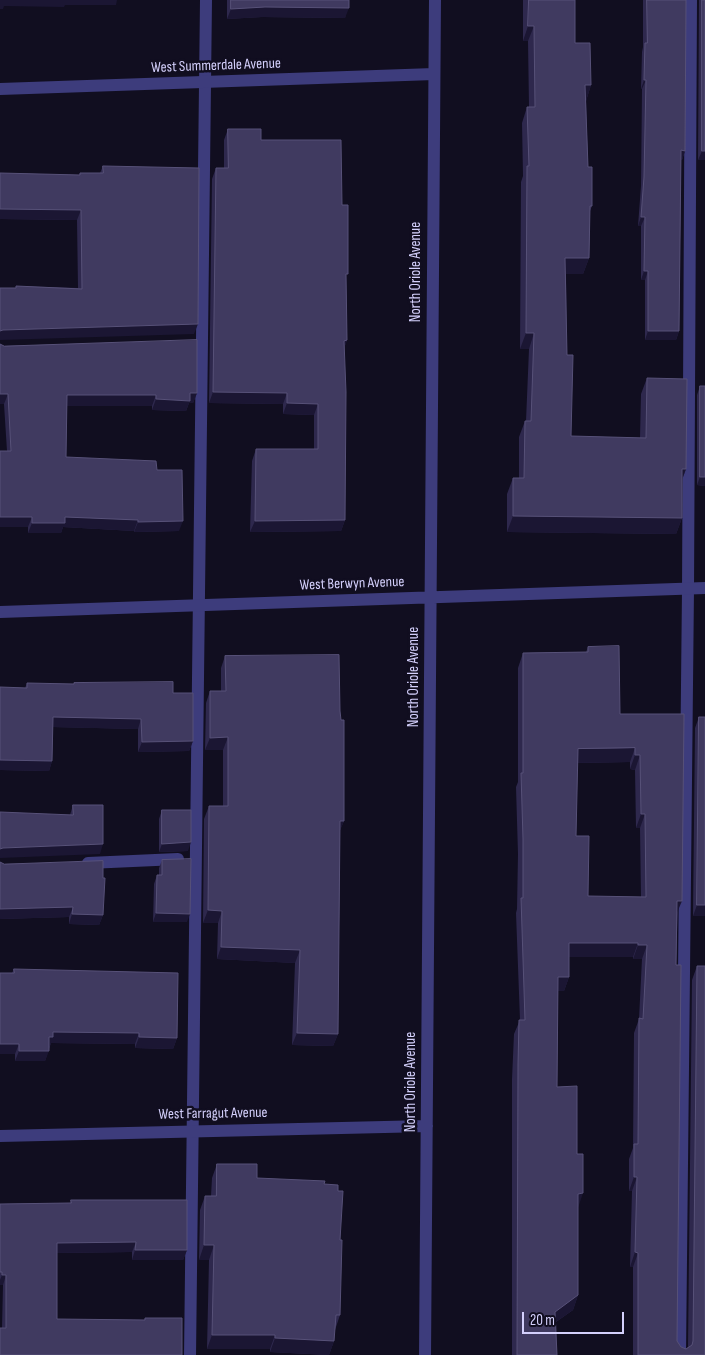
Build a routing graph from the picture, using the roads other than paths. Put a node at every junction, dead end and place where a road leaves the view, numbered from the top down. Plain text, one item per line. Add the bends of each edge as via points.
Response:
1 (206, 0) edge
2 (434, 0) edge
3 (691, 0) edge
4 (434, 74) junction
5 (205, 82) junction
6 (0, 89) edge
7 (705, 588) edge
8 (688, 589) junction
9 (431, 597) junction
10 (199, 605) junction
11 (0, 612) edge
12 (196, 859) junction
13 (78, 863) edge
14 (427, 1126) junction
15 (193, 1131) junction
16 (0, 1136) edge
17 (190, 1355) edge
18 (425, 1355) edge
19 (680, 1355) edge

1 - 5 street
2 - 4 street, North Oriole Avenue
3 - 8 street
4 - 5 street, West Summerdale Avenue
4 - 9 street, North Oriole Avenue
5 - 6 street, West Summerdale Avenue
5 - 10 street via 197,342
7 - 8 street, West Berwyn Avenue
8 - 9 street, West Berwyn Avenue
8 - 19 street
9 - 10 street, West Berwyn Avenue
9 - 14 street, North Oriole Avenue
10 - 11 street, West Berwyn Avenue
10 - 12 street
12 - 13 street
12 - 15 street
14 - 15 street, West Farragut Avenue
14 - 18 street, North Oriole Avenue
15 - 16 street, West Farragut Avenue
15 - 17 street

